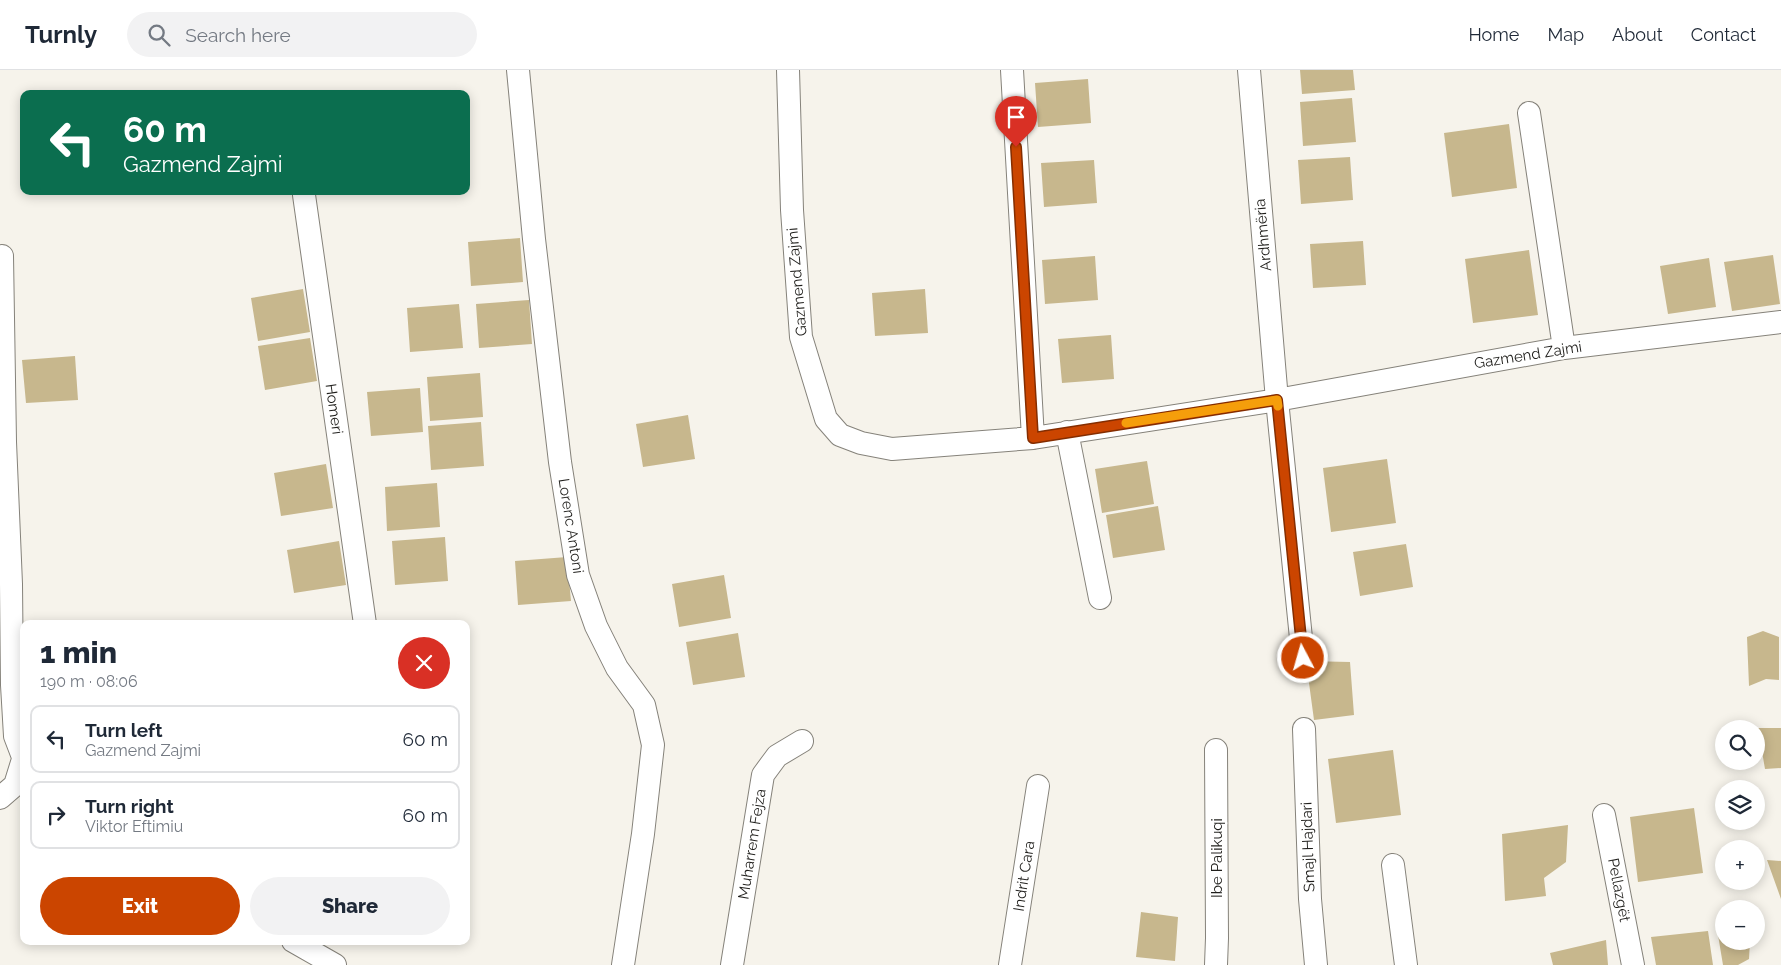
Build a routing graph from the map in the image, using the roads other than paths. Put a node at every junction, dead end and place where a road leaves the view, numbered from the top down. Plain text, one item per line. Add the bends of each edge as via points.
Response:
1 (518, 70) edge
2 (788, 70) edge
3 (1012, 70) edge
4 (1249, 70) edge
5 (1529, 113) dead end
6 (304, 195) dead end
7 (2, 256) dead end
8 (1781, 322) edge
9 (1564, 348) junction
10 (1277, 400) junction
11 (1067, 432) junction
12 (1033, 438) junction
13 (1100, 598) dead end
14 (364, 620) edge
15 (1303, 658) dead end
16 (1304, 729) dead end
17 (802, 740) dead end
18 (20, 748) edge
19 (1216, 750) dead end
20 (20, 763) edge
21 (1038, 786) dead end
22 (10, 787) edge
23 (1604, 815) dead end
24 (1393, 865) dead end
25 (300, 945) edge
26 (335, 965) edge
27 (623, 965) edge
28 (732, 965) edge
29 (1010, 965) edge
30 (1216, 965) edge
31 (1316, 965) edge
32 (1406, 965) edge
33 (1633, 965) edge

1 - 27 street, Lorenc Antoni via 560,462 578,575 596,626 617,668 644,705 653,745
2 - 12 street, Gazmend Zajmi via 792,210 801,337 826,419 840,435 861,444 892,449
3 - 12 street
4 - 10 street, Ardhmëria
5 - 9 street
6 - 14 street, Homeri
7 - 18 street via 12,685 15,736
8 - 9 street, Gazmend Zajmi
9 - 10 street, Gazmend Zajmi
10 - 11 street, Gazmend Zajmi
10 - 15 street
11 - 12 street, Gazmend Zajmi
11 - 13 street
16 - 31 street, Smajl Hajdari via 1310,899
17 - 28 street, Muharrem Fejza via 777,756 763,775
19 - 30 street, Ibe Palikuqi
20 - 22 street
21 - 29 street, Indrit Cara
23 - 33 street, Pellazgët
24 - 32 street
25 - 26 street

